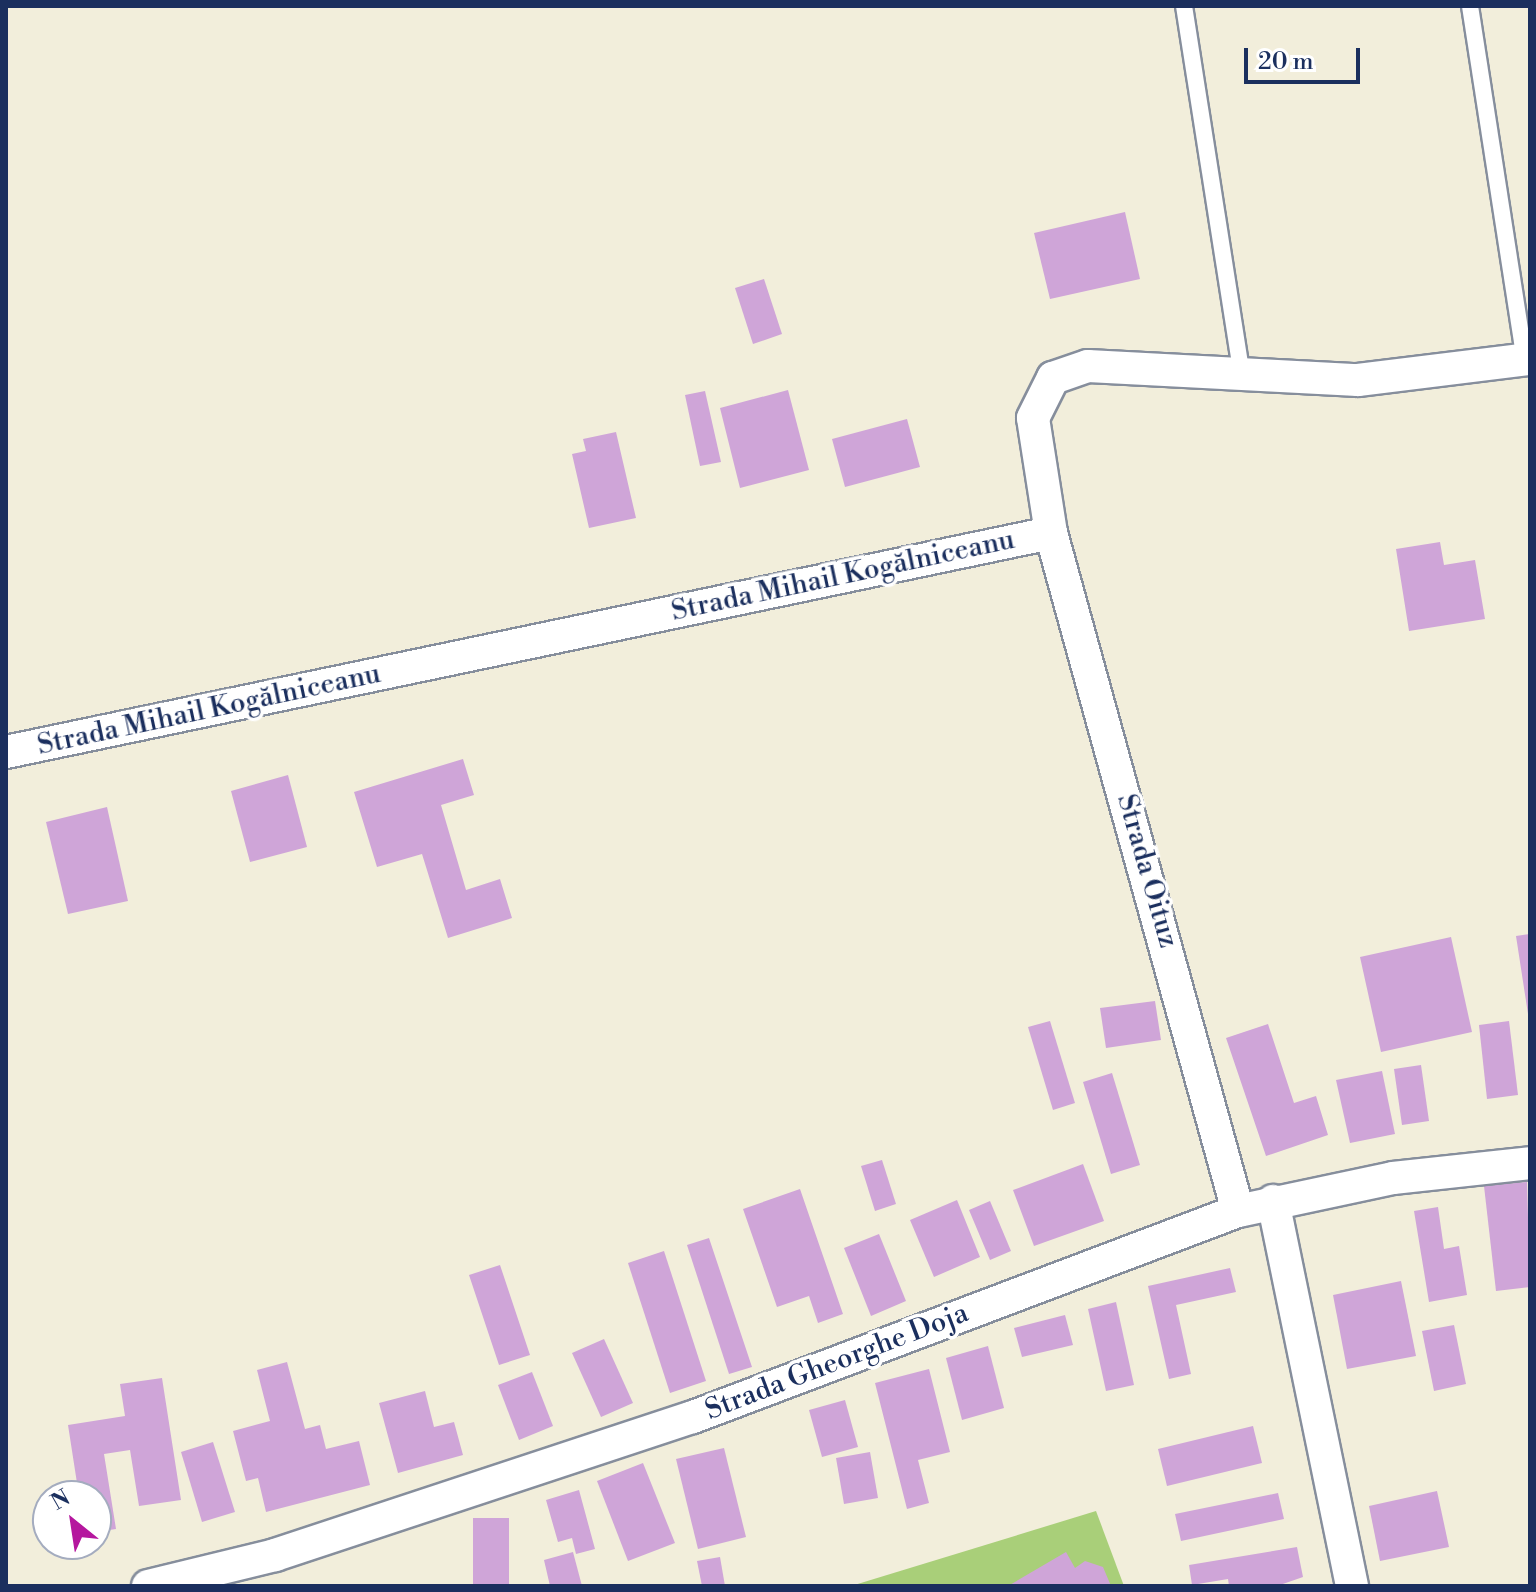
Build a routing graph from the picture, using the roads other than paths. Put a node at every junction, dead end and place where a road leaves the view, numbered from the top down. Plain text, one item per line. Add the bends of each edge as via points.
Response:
1 (1184, 6) edge
2 (1470, 6) edge
3 (1528, 359) edge
4 (1242, 377) junction
5 (1051, 533) junction
6 (6, 752) edge
7 (1530, 1163) edge
8 (1273, 1201) junction
9 (1238, 1211) junction
10 (148, 1586) edge
11 (1352, 1586) edge

1 - 4 lane
2 - 3 lane
3 - 4 street, Strada Mihail Kogălniceanu via 1358,380
4 - 5 street, Strada Mihail Kogălniceanu via 1088,366 1053,378 1033,418
5 - 6 street, Strada Mihail Kogălniceanu
5 - 9 street, Strada Oituz
7 - 8 street, Strada Gheorghe Doja
8 - 9 street, Strada Gheorghe Doja
8 - 11 street
9 - 10 street, Strada Gheorghe Doja via 693,1417 275,1555

